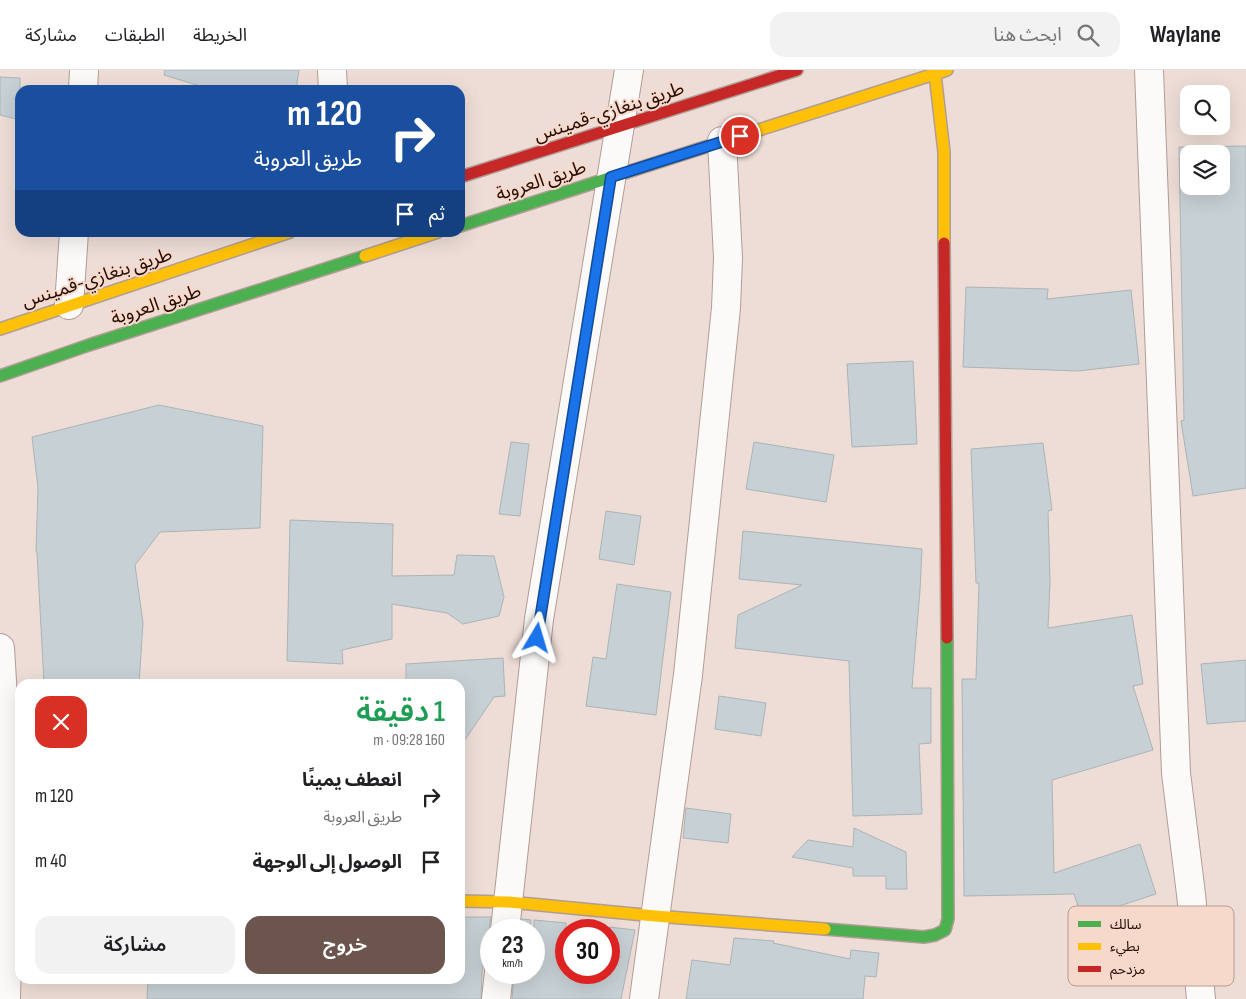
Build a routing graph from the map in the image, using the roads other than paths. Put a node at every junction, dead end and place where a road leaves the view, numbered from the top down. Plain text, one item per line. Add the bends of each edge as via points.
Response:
1 (84, 70) edge
2 (332, 70) edge
3 (629, 70) edge
4 (797, 70) edge
5 (1150, 70) edge
6 (941, 72) edge
7 (83, 85) edge
8 (333, 85) edge
9 (620, 127) junction
10 (722, 142) junction
11 (465, 175) edge
12 (611, 177) junction
13 (465, 224) edge
14 (74, 237) edge
15 (275, 237) edge
16 (423, 237) edge
17 (70, 305) junction
18 (0, 329) edge
19 (0, 376) edge
20 (0, 648) edge
21 (10, 885) edge
22 (465, 901) edge
23 (509, 902) junction
24 (1192, 906) edge
25 (655, 916) junction
26 (507, 919) edge
27 (498, 984) edge
28 (1200, 986) edge
29 (6, 999) edge
30 (496, 999) edge
31 (644, 999) edge
32 (1201, 999) edge

1 - 7 street
2 - 8 street
3 - 9 street
4 - 9 main road, طريق بنغازي-قمينس
5 - 24 street via 1176,773
6 - 10 main road, طريق العروبة
6 - 25 main road via 948,919 945,930 924,937
9 - 11 main road, طريق بنغازي-قمينس
9 - 12 street
10 - 12 main road, طريق العروبة
10 - 25 street via 728,258 726,308 688,675
12 - 13 main road, طريق العروبة
12 - 23 street via 539,619
14 - 17 street
15 - 17 main road, طريق بنغازي-قمينس
16 - 19 main road, طريق العروبة
17 - 18 main road, طريق بنغازي-قمينس
20 - 21 street
21 - 29 street
22 - 23 main road
23 - 25 main road
23 - 26 street
25 - 31 street
27 - 30 street
28 - 32 street

